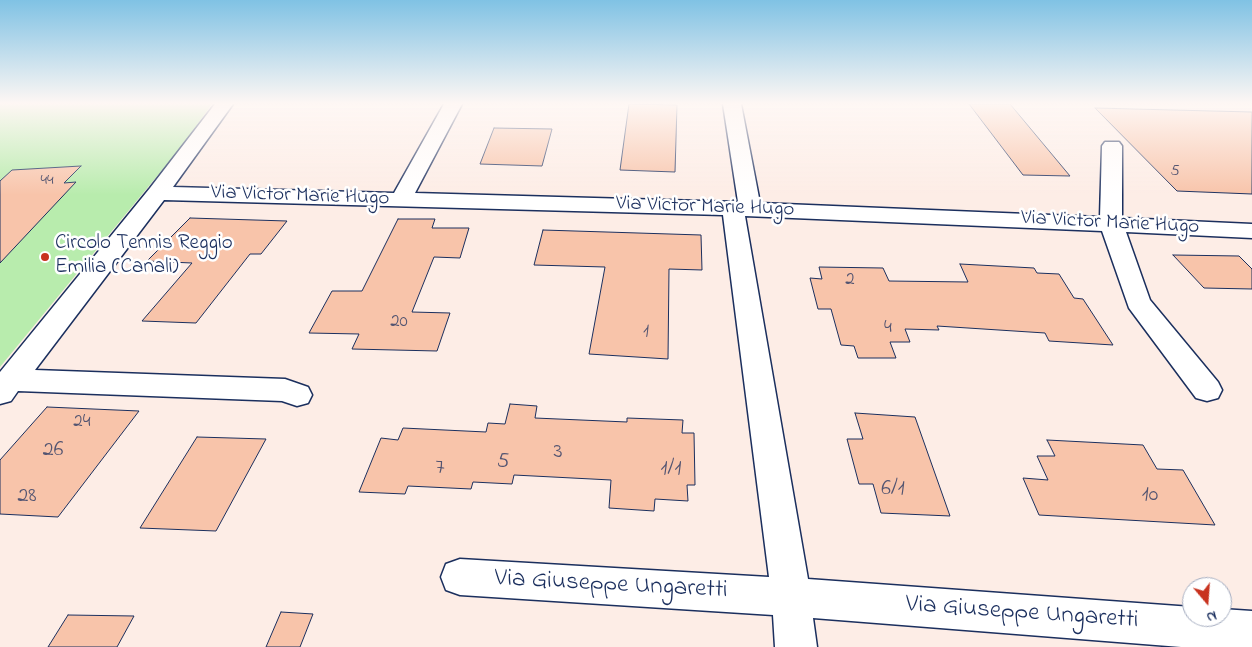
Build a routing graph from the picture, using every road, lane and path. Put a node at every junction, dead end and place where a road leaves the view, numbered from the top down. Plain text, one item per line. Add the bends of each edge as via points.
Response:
1 (202, 134) edge
2 (437, 134) edge
3 (735, 134) edge
4 (1112, 146) dead end
5 (158, 193) junction
6 (401, 200) junction
7 (742, 209) junction
8 (1111, 224) junction
9 (1252, 231) edge
10 (5, 387) edge
11 (1207, 390) dead end
12 (297, 395) dead end
13 (460, 577) dead end
14 (791, 597) junction
15 (1252, 632) edge
16 (796, 647) edge

1 - 5 street
2 - 6 street
3 - 7 street
4 - 8 street
5 - 6 street, Via Victor Marie Hugo
5 - 10 street
6 - 7 street, Via Victor Marie Hugo
7 - 8 street, Via Victor Marie Hugo
7 - 14 street
8 - 9 street, Via Victor Marie Hugo
8 - 11 street via 1138,302
10 - 12 street via 285,390
13 - 14 street, Via Giuseppe Ungaretti
14 - 15 street, Via Giuseppe Ungaretti
14 - 16 street

